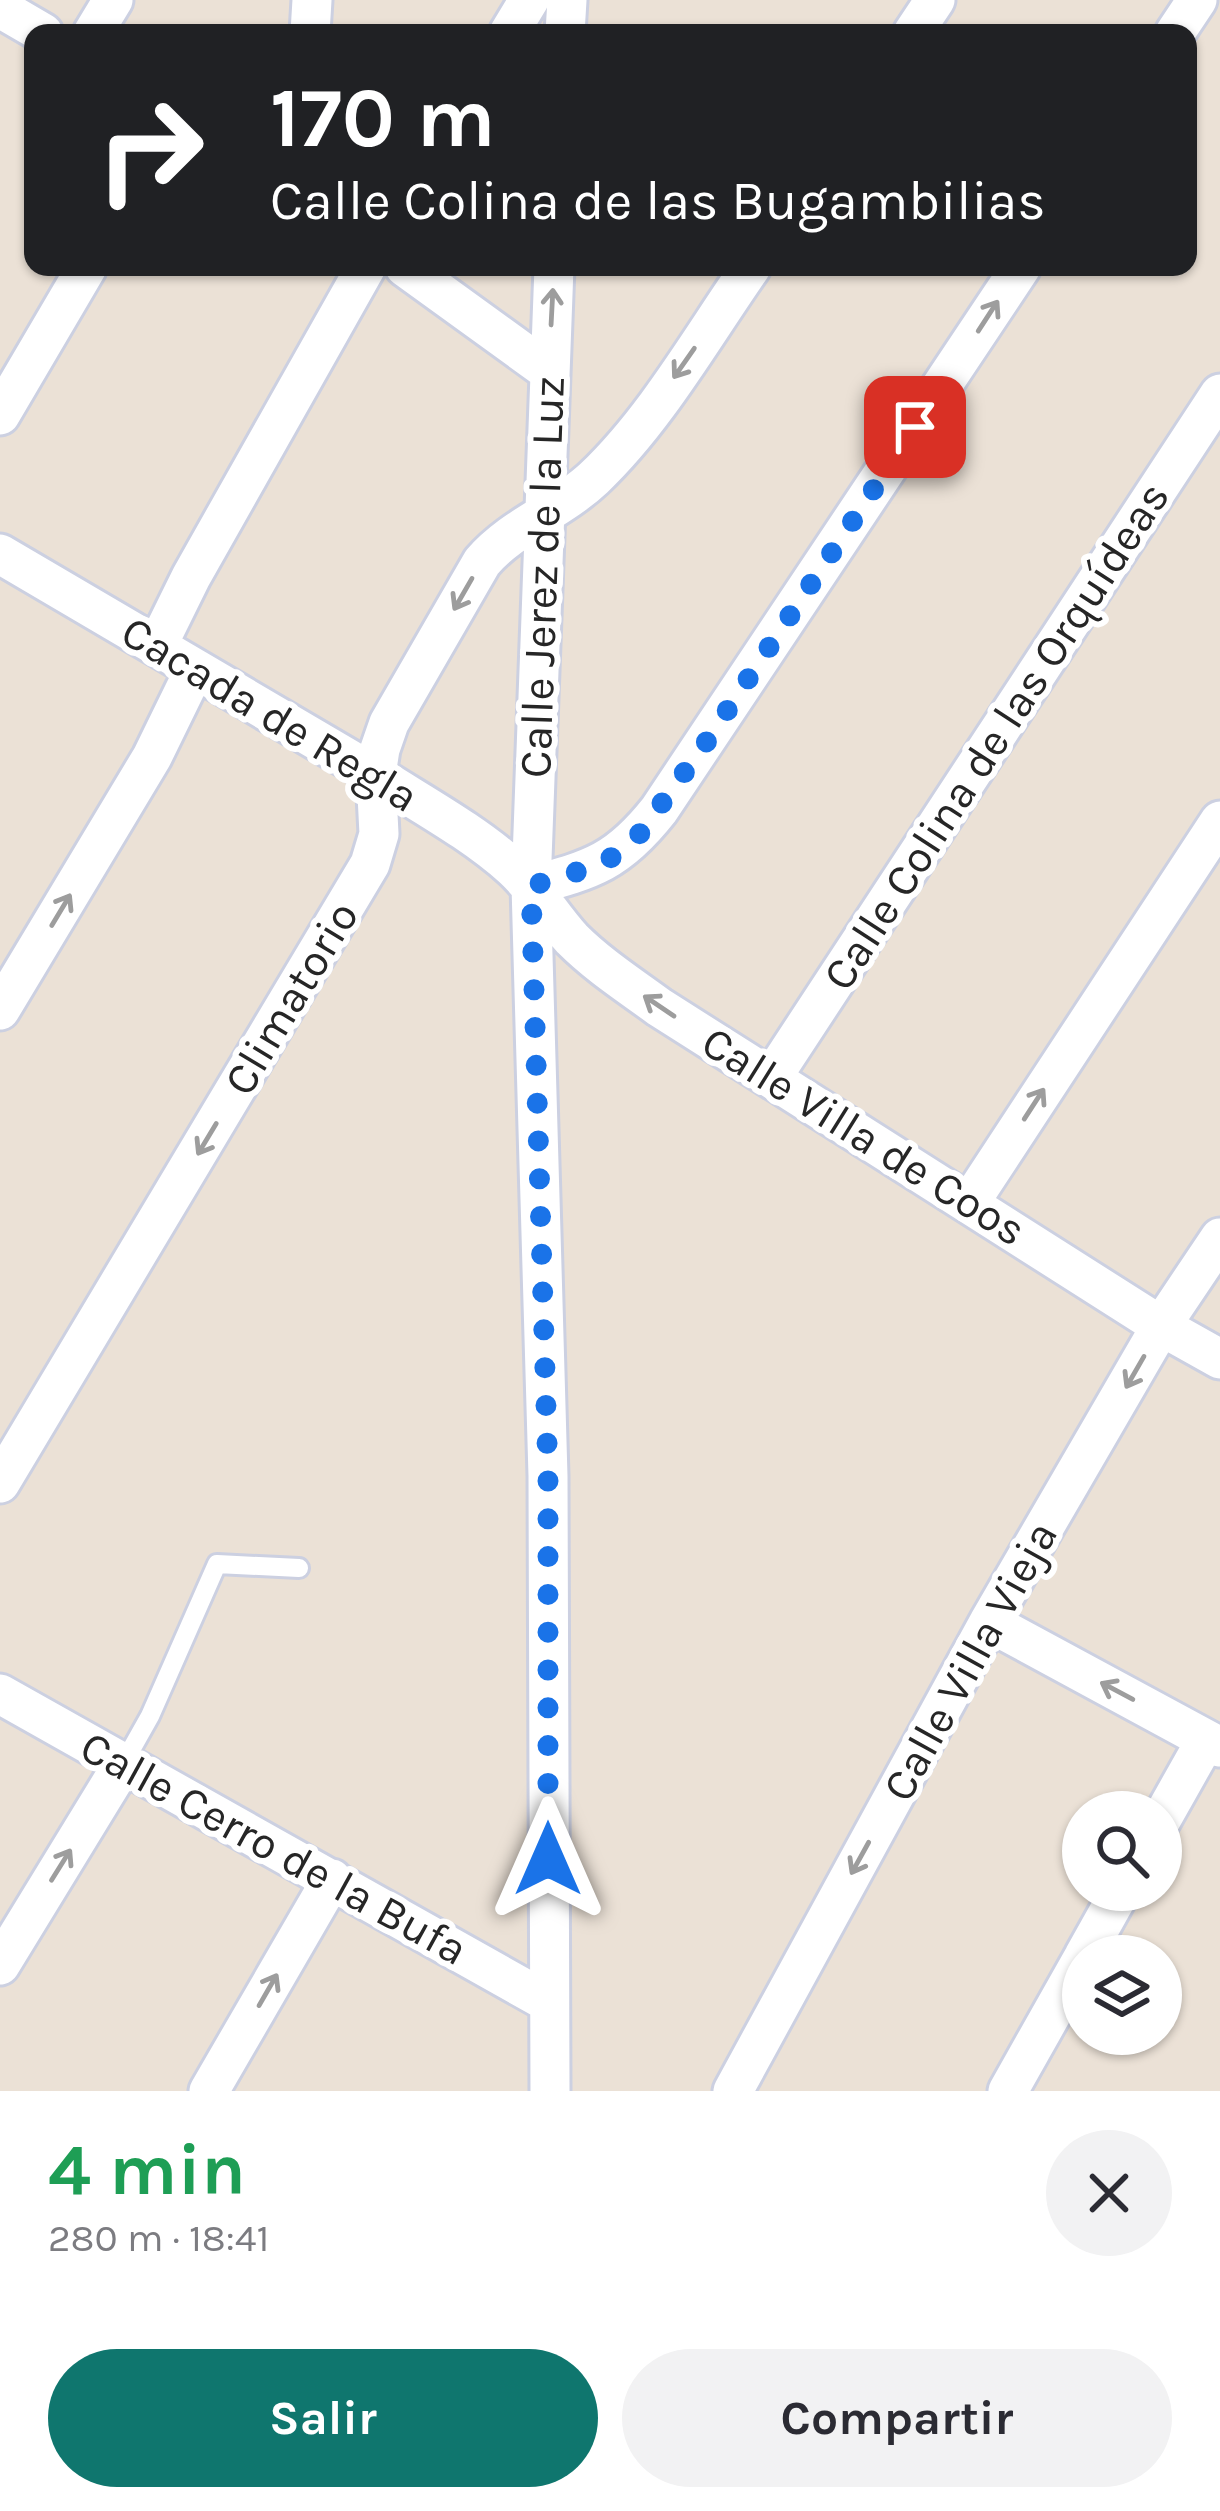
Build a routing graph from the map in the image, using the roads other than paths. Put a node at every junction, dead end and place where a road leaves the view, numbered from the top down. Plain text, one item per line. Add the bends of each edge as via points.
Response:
1 (0, 8) edge
2 (28, 24) edge
3 (82, 276) edge
4 (361, 276) edge
5 (417, 276) edge
6 (554, 276) edge
7 (745, 276) edge
8 (1015, 276) edge
9 (550, 372) junction
10 (1220, 394) edge
11 (0, 415) edge
12 (544, 515) junction
13 (0, 554) edge
14 (157, 646) junction
15 (195, 669) junction
16 (376, 775) junction
17 (1220, 821) edge
18 (531, 886) junction
19 (0, 1010) edge
20 (772, 1077) junction
21 (970, 1202) junction
22 (1220, 1238) edge
23 (1162, 1326) junction
24 (1220, 1359) edge
25 (0, 1483) edge
26 (299, 1568) dead end
27 (989, 1622) junction
28 (0, 1694) edge
29 (1213, 1743) edge
30 (123, 1765) junction
31 (1181, 1791) edge
32 (332, 1880) junction
33 (0, 1965) edge
34 (1062, 1996) edge
35 (548, 2002) junction
36 (209, 2091) edge
37 (550, 2091) edge
38 (733, 2091) edge
39 (1008, 2091) edge

1 - 2 street
3 - 11 street
4 - 14 street
5 - 9 street
9 -> 6 street, Calle Jerez de la Luz
7 -> 12 street, Climatorio via 629,441
18 -> 8 street via 620,853 659,810
9 - 12 street, Calle Jerez de la Luz
10 - 20 street, Calle Colina de las Orquídeas
12 -> 16 street, Climatorio via 482,562 389,723
12 - 18 street, Calle Jerez de la Luz
13 - 14 street, Cacada de Regla
14 - 15 street, Cacada de Regla
15 - 16 street, Cacada de Regla
19 -> 15 street via 152,757
16 - 18 street, Cacada de Regla
16 -> 25 street, Climatorio via 379,834 370,864
21 -> 17 street
20 -> 18 street, Calle Villa de Coos via 606,970
18 - 35 street, Calle Jerez de la Luz via 548,1476
20 - 21 street, Calle Villa de Coos
21 - 23 street, Calle Villa de Coos
22 - 23 street, Calle Villa Vieja
23 - 24 street, Calle Villa de Coos
23 -> 27 street, Calle Villa Vieja
26 - 30 lane via 217,1564
29 -> 27 street
27 -> 38 street, Calle Villa Vieja
28 - 30 street, Calle Cerro de la Bufa
29 - 31 street
30 - 32 street, Calle Cerro de la Bufa
33 -> 30 street
32 - 35 street, Calle Cerro de la Bufa
36 -> 32 street
34 - 39 street
35 - 37 street, Calle Jerez de la Luz

